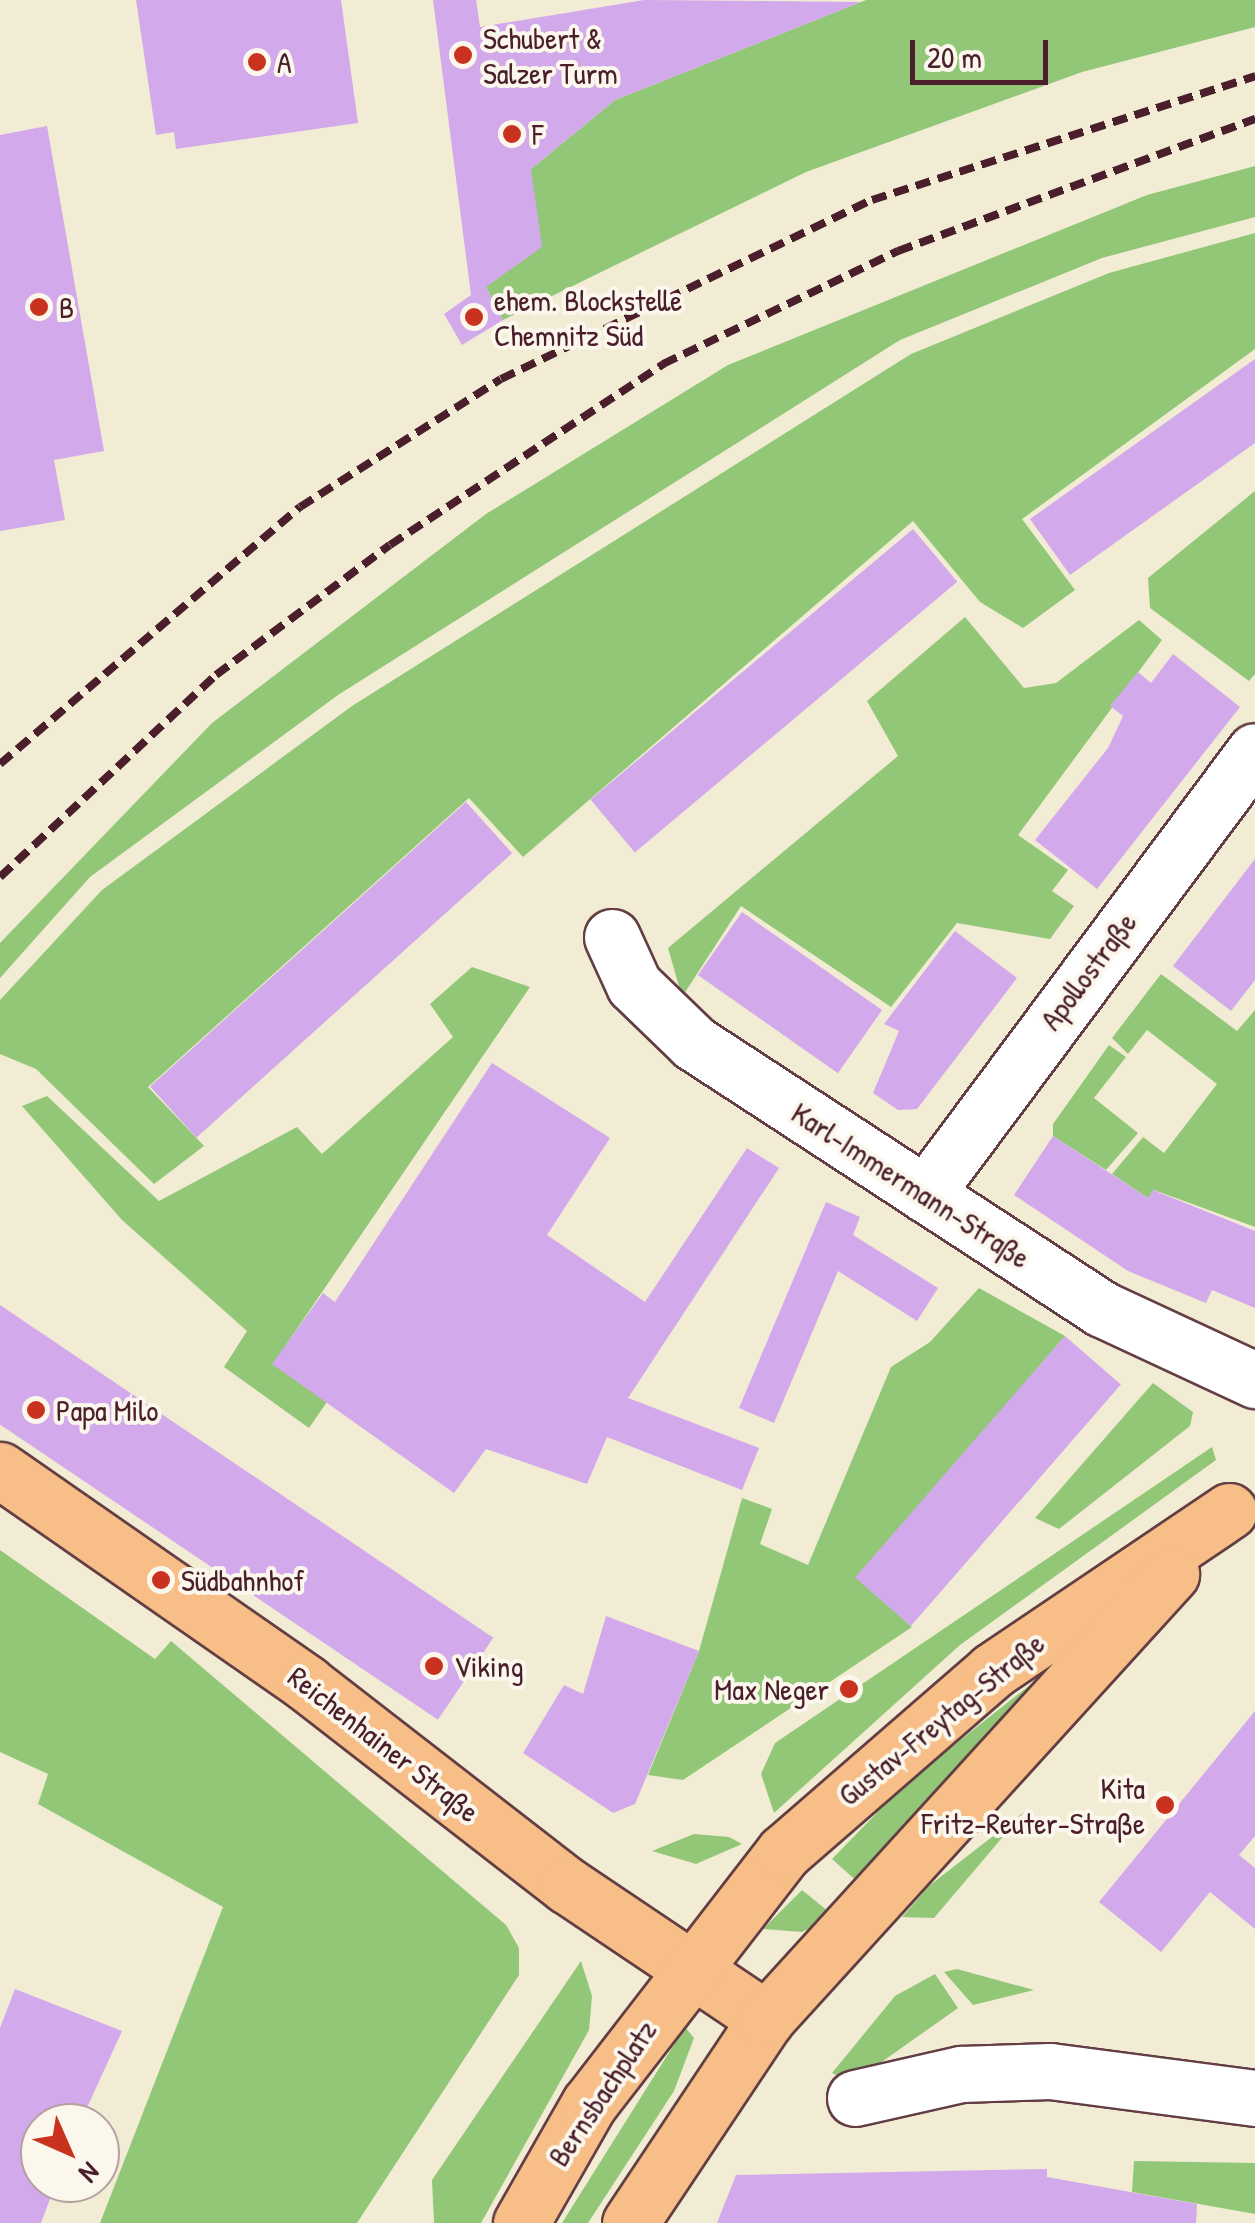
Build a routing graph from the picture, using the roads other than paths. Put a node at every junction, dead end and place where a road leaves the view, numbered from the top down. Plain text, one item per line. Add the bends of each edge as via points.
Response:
1 (1255, 751) edge
2 (612, 936) dead end
3 (924, 1194) junction
4 (1255, 1380) edge
5 (0, 1470) edge
6 (1242, 1498) edge
7 (689, 1966) junction
8 (766, 2019) junction
9 (855, 2098) dead end
10 (1255, 2098) edge
11 (521, 2223) edge
12 (630, 2223) edge

1 - 3 street, Apollostraße
2 - 3 street, Karl-Immermann-Straße via 634,985 669,1023
3 - 4 street, Karl-Immermann-Straße via 1102,1310
5 - 7 main road, Reichenhainer Straße
6 - 7 main road, Gustav-Freytag-Straße via 992,1671 870,1769 784,1852
6 - 8 main road, Gustav-Freytag-Straße
7 - 8 main road, Reichenhainer Straße
7 - 11 main road, Bernsbachplatz via 589,2104
8 - 12 main road
9 - 10 street via 961,2074 1050,2071

